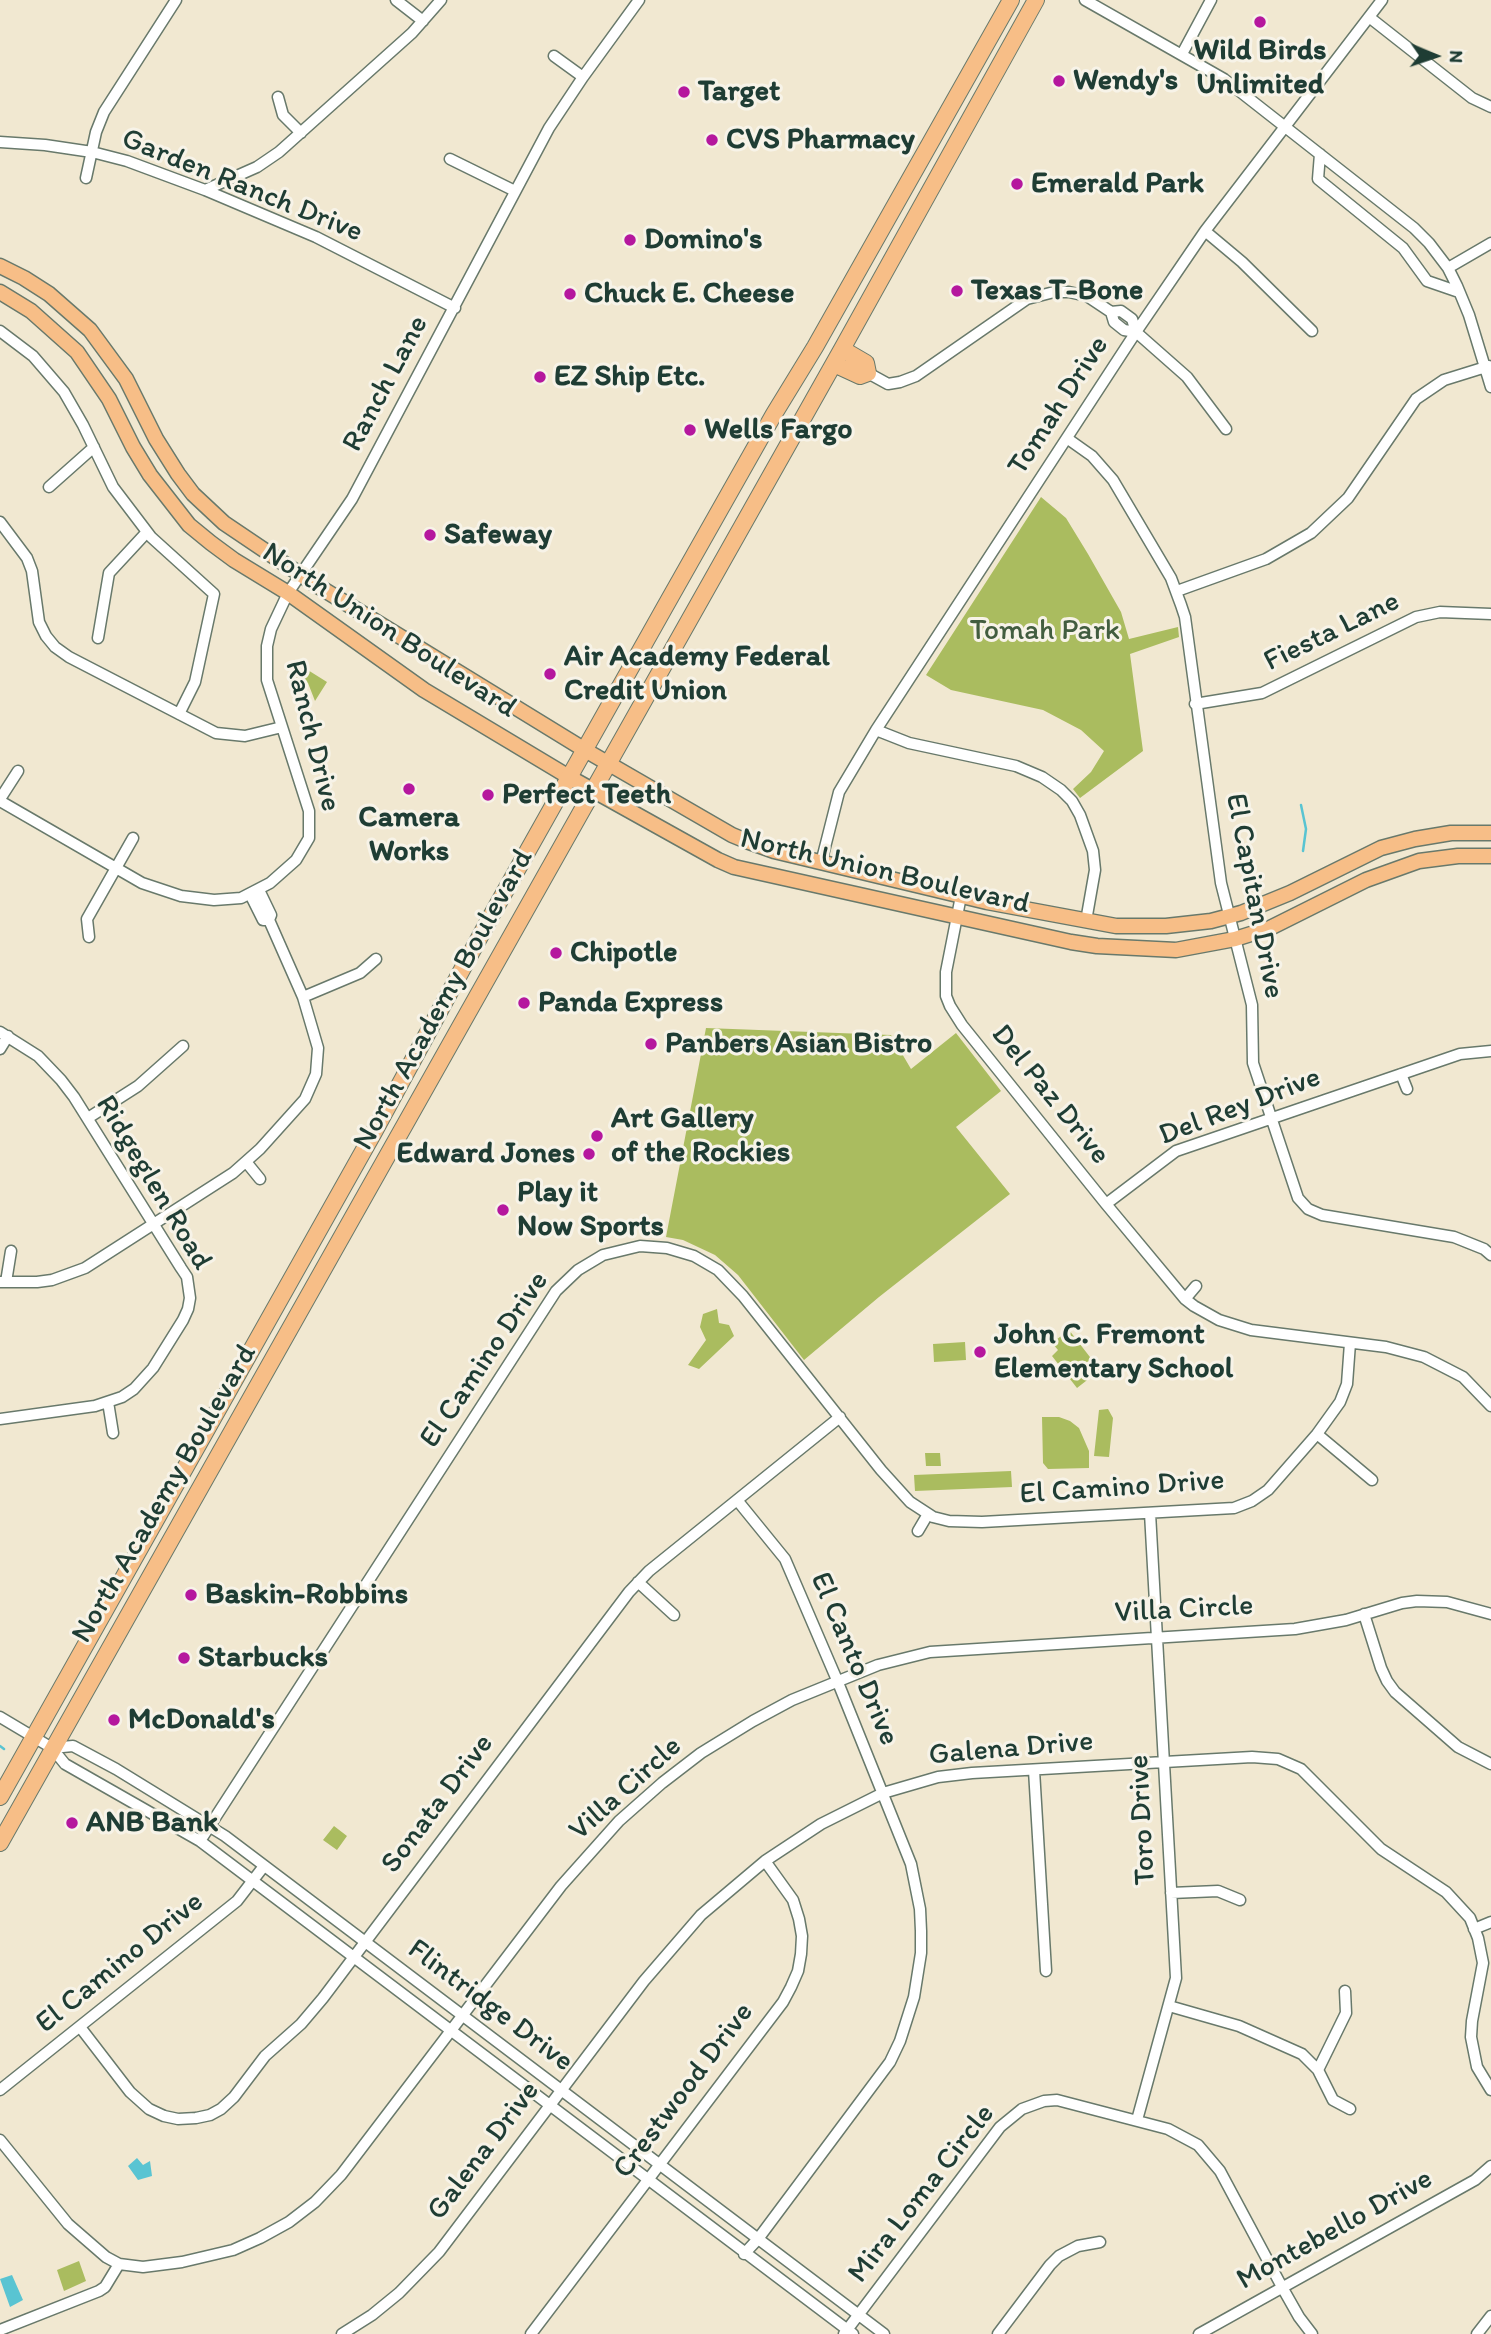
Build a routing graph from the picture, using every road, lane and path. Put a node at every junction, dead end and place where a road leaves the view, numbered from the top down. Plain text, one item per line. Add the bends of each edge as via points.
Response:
1 (176, 0) edge
2 (396, 0) edge
3 (441, 0) edge
4 (639, 0) edge
5 (1011, 0) edge
6 (1036, 0) edge
7 (1084, 0) edge
8 (1211, 0) edge
9 (1382, 0) edge
10 (1369, 17) junction
11 (423, 21) junction
12 (1182, 54) junction
13 (554, 57) dead end
14 (583, 77) junction
15 (278, 97) dead end
16 (1491, 107) edge
17 (1285, 126) junction
18 (301, 133) junction
19 (0, 142) edge
20 (92, 152) junction
21 (1320, 154) junction
22 (450, 159) dead end
23 (86, 178) dead end
24 (205, 190) junction
25 (515, 191) junction
26 (1205, 231) junction
27 (1491, 243) edge
28 (0, 266) edge
29 (1448, 268) junction
30 (0, 292) edge
31 (1459, 292) junction
32 (455, 308) junction
33 (0, 331) edge
34 (1312, 331) dead end
35 (1136, 332) junction
36 (838, 357) junction
37 (1488, 367) edge
38 (869, 373) joint
39 (1491, 387) edge
40 (1226, 429) dead end
41 (1068, 439) junction
42 (94, 447) junction
43 (49, 487) dead end
44 (0, 522) edge
45 (147, 532) junction
46 (301, 575) junction
47 (1177, 592) junction
48 (288, 593) junction
49 (1491, 614) edge
50 (98, 638) dead end
51 (1195, 704) junction
52 (178, 714) junction
53 (282, 727) junction
54 (876, 730) junction
55 (584, 750) junction
56 (608, 765) junction
57 (18, 771) dead end
58 (569, 777) junction
59 (593, 791) junction
60 (0, 800) edge
61 (1491, 832) edge
62 (132, 838) dead end
63 (1491, 856) edge
64 (821, 863) junction
65 (116, 869) junction
66 (255, 892) junction
67 (961, 896) junction
68 (957, 917) junction
69 (1228, 917) junction
70 (1086, 922) junction
71 (89, 936) dead end
72 (1235, 939) junction
73 (376, 959) dead end
74 (303, 997) junction
75 (4, 1034) edge
76 (183, 1046) dead end
77 (0, 1049) edge
78 (1491, 1051) edge
79 (1401, 1074) junction
80 (1407, 1089) dead end
81 (88, 1118) junction
82 (1270, 1119) junction
83 (247, 1163) junction
84 (260, 1179) dead end
85 (1106, 1204) junction
86 (154, 1223) junction
87 (1491, 1237) edge
88 (11, 1251) dead end
89 (1488, 1252) edge
90 (3, 1282) edge
91 (1196, 1286) dead end
92 (1185, 1299) junction
93 (1350, 1343) junction
94 (108, 1402) junction
95 (1491, 1406) edge
96 (840, 1417) junction
97 (0, 1419) edge
98 (113, 1433) dead end
99 (1317, 1434) junction
100 (1372, 1480) dead end
101 (737, 1500) junction
102 (1150, 1513) junction
103 (928, 1514) junction
104 (918, 1531) dead end
105 (638, 1582) junction
106 (1364, 1614) junction
107 (1491, 1614) edge
108 (674, 1615) dead end
109 (1157, 1636) junction
110 (837, 1679) junction
111 (0, 1717) edge
112 (34, 1736) junction
113 (52, 1748) junction
114 (1164, 1762) junction
115 (1491, 1764) edge
116 (1034, 1770) junction
117 (153, 1792) junction
118 (883, 1793) junction
119 (0, 1797) edge
120 (143, 1808) junction
121 (209, 1826) junction
122 (200, 1841) junction
123 (0, 1843) edge
124 (765, 1861) junction
125 (264, 1866) junction
126 (253, 1881) junction
127 (1171, 1893) junction
128 (1240, 1900) dead end
129 (1491, 1922) edge
130 (1475, 1929) junction
131 (364, 1942) junction
132 (352, 1957) junction
133 (1046, 1971) dead end
134 (1345, 1991) dead end
135 (1169, 2006) junction
136 (464, 2015) junction
137 (80, 2027) junction
138 (451, 2031) junction
139 (1318, 2070) junction
140 (0, 2090) edge
141 (561, 2090) junction
142 (1491, 2090) edge
143 (550, 2105) junction
144 (1350, 2109) dead end
145 (1137, 2120) junction
146 (0, 2140) edge
147 (660, 2163) junction
148 (1491, 2166) edge
149 (648, 2179) junction
150 (758, 2239) junction
151 (1100, 2242) dead end
152 (744, 2254) junction
153 (119, 2264) junction
154 (1282, 2287) junction
155 (859, 2315) junction
156 (1491, 2316) edge
157 (17, 2323) junction
158 (0, 2330) edge
159 (848, 2333) edge
160 (22, 2334) edge
161 (342, 2334) edge
162 (531, 2334) edge
163 (884, 2334) edge
164 (998, 2334) edge
165 (1199, 2334) edge
166 (1312, 2334) edge
167 (1477, 2334) edge

1 - 20 street via 104,112
2 - 11 street
3 - 11 street
4 - 14 street, Ranch Lane
5 - 55 highway, North Academy Boulevard
6 - 36 highway, North Academy Boulevard
7 - 12 street
8 - 12 street
9 - 10 street, Tomah Drive
10 - 16 street via 1472,98
10 - 17 street, Tomah Drive
11 - 18 street
12 - 17 street via 1224,79
13 - 14 street
14 - 25 street, Ranch Lane
15 - 18 street via 283,115
17 - 21 street
17 - 26 street, Tomah Drive
18 - 24 street via 267,160
19 - 20 street, Garden Ranch Drive
20 - 23 street
20 - 24 street, Garden Ranch Drive
21 - 29 street via 1414,228
21 - 31 street via 1318,179 1403,248 1427,281
22 - 25 street
24 - 32 street, Garden Ranch Drive via 316,237
25 - 32 street, Ranch Lane
26 - 34 street
26 - 35 street, Tomah Drive
27 - 29 street
28 - 46 main road, North Union Boulevard via 49,294 90,330 126,379 166,456 193,494 233,530
29 - 31 street
30 - 48 main road, North Union Boulevard via 31,311 77,352 109,399 150,475 190,525 234,560
31 - 37 street
32 - 46 street, Ranch Lane via 352,499
33 - 42 street via 33,356 64,391
35 - 38 street via 1132,319 1087,296 1069,292 1040,295 1027,299 916,376 888,384
35 - 40 street via 1187,377
35 - 41 street, Tomah Drive
36 - 38 highway via 860,376
36 - 56 highway, North Academy Boulevard
37 - 39 street
37 - 47 street via 1444,380 1416,399 1348,499 1311,533 1266,559
41 - 47 street, El Capitan Drive via 1092,456 1113,480
41 - 54 street, Tomah Drive
42 - 43 street
42 - 45 street via 113,487
44 - 52 street via 27,558 39,622 55,647
45 - 50 street via 109,573
45 - 52 street via 214,594 194,682
46 - 48 street, Ranch Lane
46 - 55 main road, North Union Boulevard
47 - 51 street, El Capitan Drive via 1185,617
48 - 53 street, Ranch Drive via 271,629 265,664
48 - 58 main road, North Union Boulevard via 424,690
49 - 51 street, Fiesta Lane via 1440,612 1416,617 1262,693
51 - 69 street, El Capitan Drive
52 - 53 street via 216,733 238,737
53 - 66 street, Ranch Drive via 309,811 309,838 296,860
54 - 64 street, Tomah Drive via 839,792
54 - 70 street via 909,743 1016,766 1061,790 1080,816 1093,851 1095,870
55 - 56 main road, North Union Boulevard
55 - 58 highway, North Academy Boulevard
56 - 59 highway, North Academy Boulevard
56 - 64 main road, North Union Boulevard via 732,835
57 - 60 street, Ranch Drive
58 - 59 main road, North Union Boulevard
58 - 112 highway, North Academy Boulevard
59 - 68 main road, North Union Boulevard via 734,867
59 - 113 highway, North Academy Boulevard
60 - 65 street, Ranch Drive
61 - 69 main road, North Union Boulevard via 1441,835 1381,848
62 - 65 street
63 - 72 main road, North Union Boulevard via 1410,864 1366,880 1270,928
64 - 67 main road, North Union Boulevard
65 - 66 street, Ranch Drive via 181,896 221,900
65 - 71 street via 87,919
66 - 74 street via 262,919 269,920
67 - 68 street, Del Paz Drive
67 - 70 main road, North Union Boulevard
68 - 72 main road, North Union Boulevard via 1097,946 1176,950
68 - 85 street, Del Paz Drive via 944,985 950,1006
69 - 70 main road, North Union Boulevard via 1166,926
69 - 72 street, El Capitan Drive
72 - 82 street, El Capitan Drive via 1252,1005 1253,1063
73 - 74 street via 360,973
74 - 83 street via 318,1048 316,1074 304,1099
75 - 77 street
75 - 81 street, Ridgeglen Road via 51,1069
76 - 81 street via 138,1086
78 - 79 street, Del Rey Drive via 1460,1054
79 - 80 street
79 - 82 street, Del Rey Drive
81 - 86 street, Ridgeglen Road
82 - 85 street, Del Rey Drive via 1176,1151
82 - 89 street, El Capitan Drive via 1298,1198 1308,1209 1322,1216 1454,1237
83 - 84 street
83 - 86 street
85 - 92 street, Del Paz Drive
86 - 90 street via 68,1275 37,1282
86 - 94 street, Ridgeglen Road via 187,1277 188,1309 147,1376 134,1389
87 - 89 street, El Capitan Drive
88 - 90 street
91 - 92 street
92 - 93 street, Del Paz Drive via 1234,1326
93 - 95 street, Del Paz Drive via 1409,1352 1438,1362 1463,1377
93 - 99 street, El Camino Drive via 1344,1394
94 - 97 street, Ridgeglen Road
94 - 98 street
96 - 101 street, Sonata Drive
96 - 103 street, El Camino Drive via 895,1486
96 - 121 street, El Camino Drive via 743,1296 708,1264 681,1251 651,1246 614,1251 589,1262 556,1291
99 - 100 street
99 - 102 street, El Camino Drive via 1268,1490 1252,1501 1234,1508
101 - 105 street, Sonata Drive
101 - 110 street, El Canto Drive via 785,1559
102 - 103 street, El Camino Drive via 965,1522
102 - 109 street, Toro Drive
103 - 104 street
105 - 108 street
105 - 131 street, Sonata Drive
106 - 107 street, Villa Circle via 1402,1603 1432,1601
106 - 109 street, Villa Circle via 1315,1627
106 - 115 street via 1381,1668 1395,1692 1458,1747
109 - 110 street, Villa Circle via 930,1651
109 - 114 street, Toro Drive
110 - 118 street, El Canto Drive
110 - 136 street, Villa Circle via 762,1715 701,1753 619,1821 561,1886
111 - 112 street, Flintridge Drive
112 - 113 street, Flintridge Drive
112 - 119 highway, North Academy Boulevard
113 - 117 street, Flintridge Drive via 73,1746
113 - 120 street, Flintridge Drive via 65,1764
113 - 123 highway, North Academy Boulevard
114 - 116 street, Galena Drive
114 - 127 street, Toro Drive
114 - 130 street, Galena Drive via 1265,1758 1301,1769 1381,1849 1455,1899
116 - 118 street, Galena Drive via 938,1777
116 - 133 street
117 - 120 street
117 - 121 street, Flintridge Drive
118 - 124 street, Galena Drive via 821,1824
118 - 150 street, El Canto Drive via 911,1864 920,1909 921,1953 908,2019 878,2080
120 - 122 street, Flintridge Drive
121 - 122 street, El Camino Drive
121 - 125 street, Flintridge Drive
122 - 126 street, Flintridge Drive
124 - 141 street, Galena Drive via 709,1907 679,1939
124 - 147 street, Crestwood Drive via 788,1893 799,1919 798,1970 783,2002
125 - 126 street, El Camino Drive
125 - 131 street, Flintridge Drive
126 - 132 street, Flintridge Drive
126 - 137 street, El Camino Drive via 237,1901
127 - 128 street via 1218,1891
127 - 135 street, Toro Drive via 1176,1978
129 - 130 street
130 - 142 street, Galena Drive via 1483,1963 1471,2037 1477,2067
131 - 132 street, Sonata Drive
131 - 136 street, Flintridge Drive
132 - 137 street, Sonata Drive via 310,2014 265,2056 234,2097 210,2115 178,2119 149,2109
132 - 138 street, Flintridge Drive
134 - 139 street via 1346,2013
135 - 139 street via 1254,2031 1302,2054
135 - 145 street, Toro Drive
136 - 138 street, Villa Circle
136 - 141 street, Flintridge Drive
137 - 140 street, El Camino Drive
138 - 143 street, Flintridge Drive
138 - 153 street, Villa Circle via 341,2175 289,2222 233,2250 209,2256 143,2267
139 - 144 street via 1333,2099
141 - 143 street, Galena Drive
141 - 147 street, Flintridge Drive
143 - 149 street, Flintridge Drive
143 - 161 street, Galena Drive via 439,2252 399,2293
145 - 154 street, Mira Loma Circle via 1185,2137 1210,2157
145 - 155 street, Mira Loma Circle via 1057,2100 1034,2104 1012,2116
146 - 153 street via 68,2224
147 - 149 street, Crestwood Drive
147 - 150 street, Flintridge Drive
148 - 154 street, Montebello Drive via 1475,2180
149 - 152 street, Flintridge Drive
149 - 162 street, Crestwood Drive
150 - 152 street, El Canto Drive
150 - 155 street, Flintridge Drive
151 - 164 street via 1059,2256
152 - 159 street, Flintridge Drive
153 - 157 street via 99,2291
154 - 165 street, Montebello Drive
154 - 166 street, Mira Loma Circle
155 - 159 street, Mira Loma Circle
155 - 163 street, Flintridge Drive
156 - 167 street
157 - 158 street
157 - 160 street

